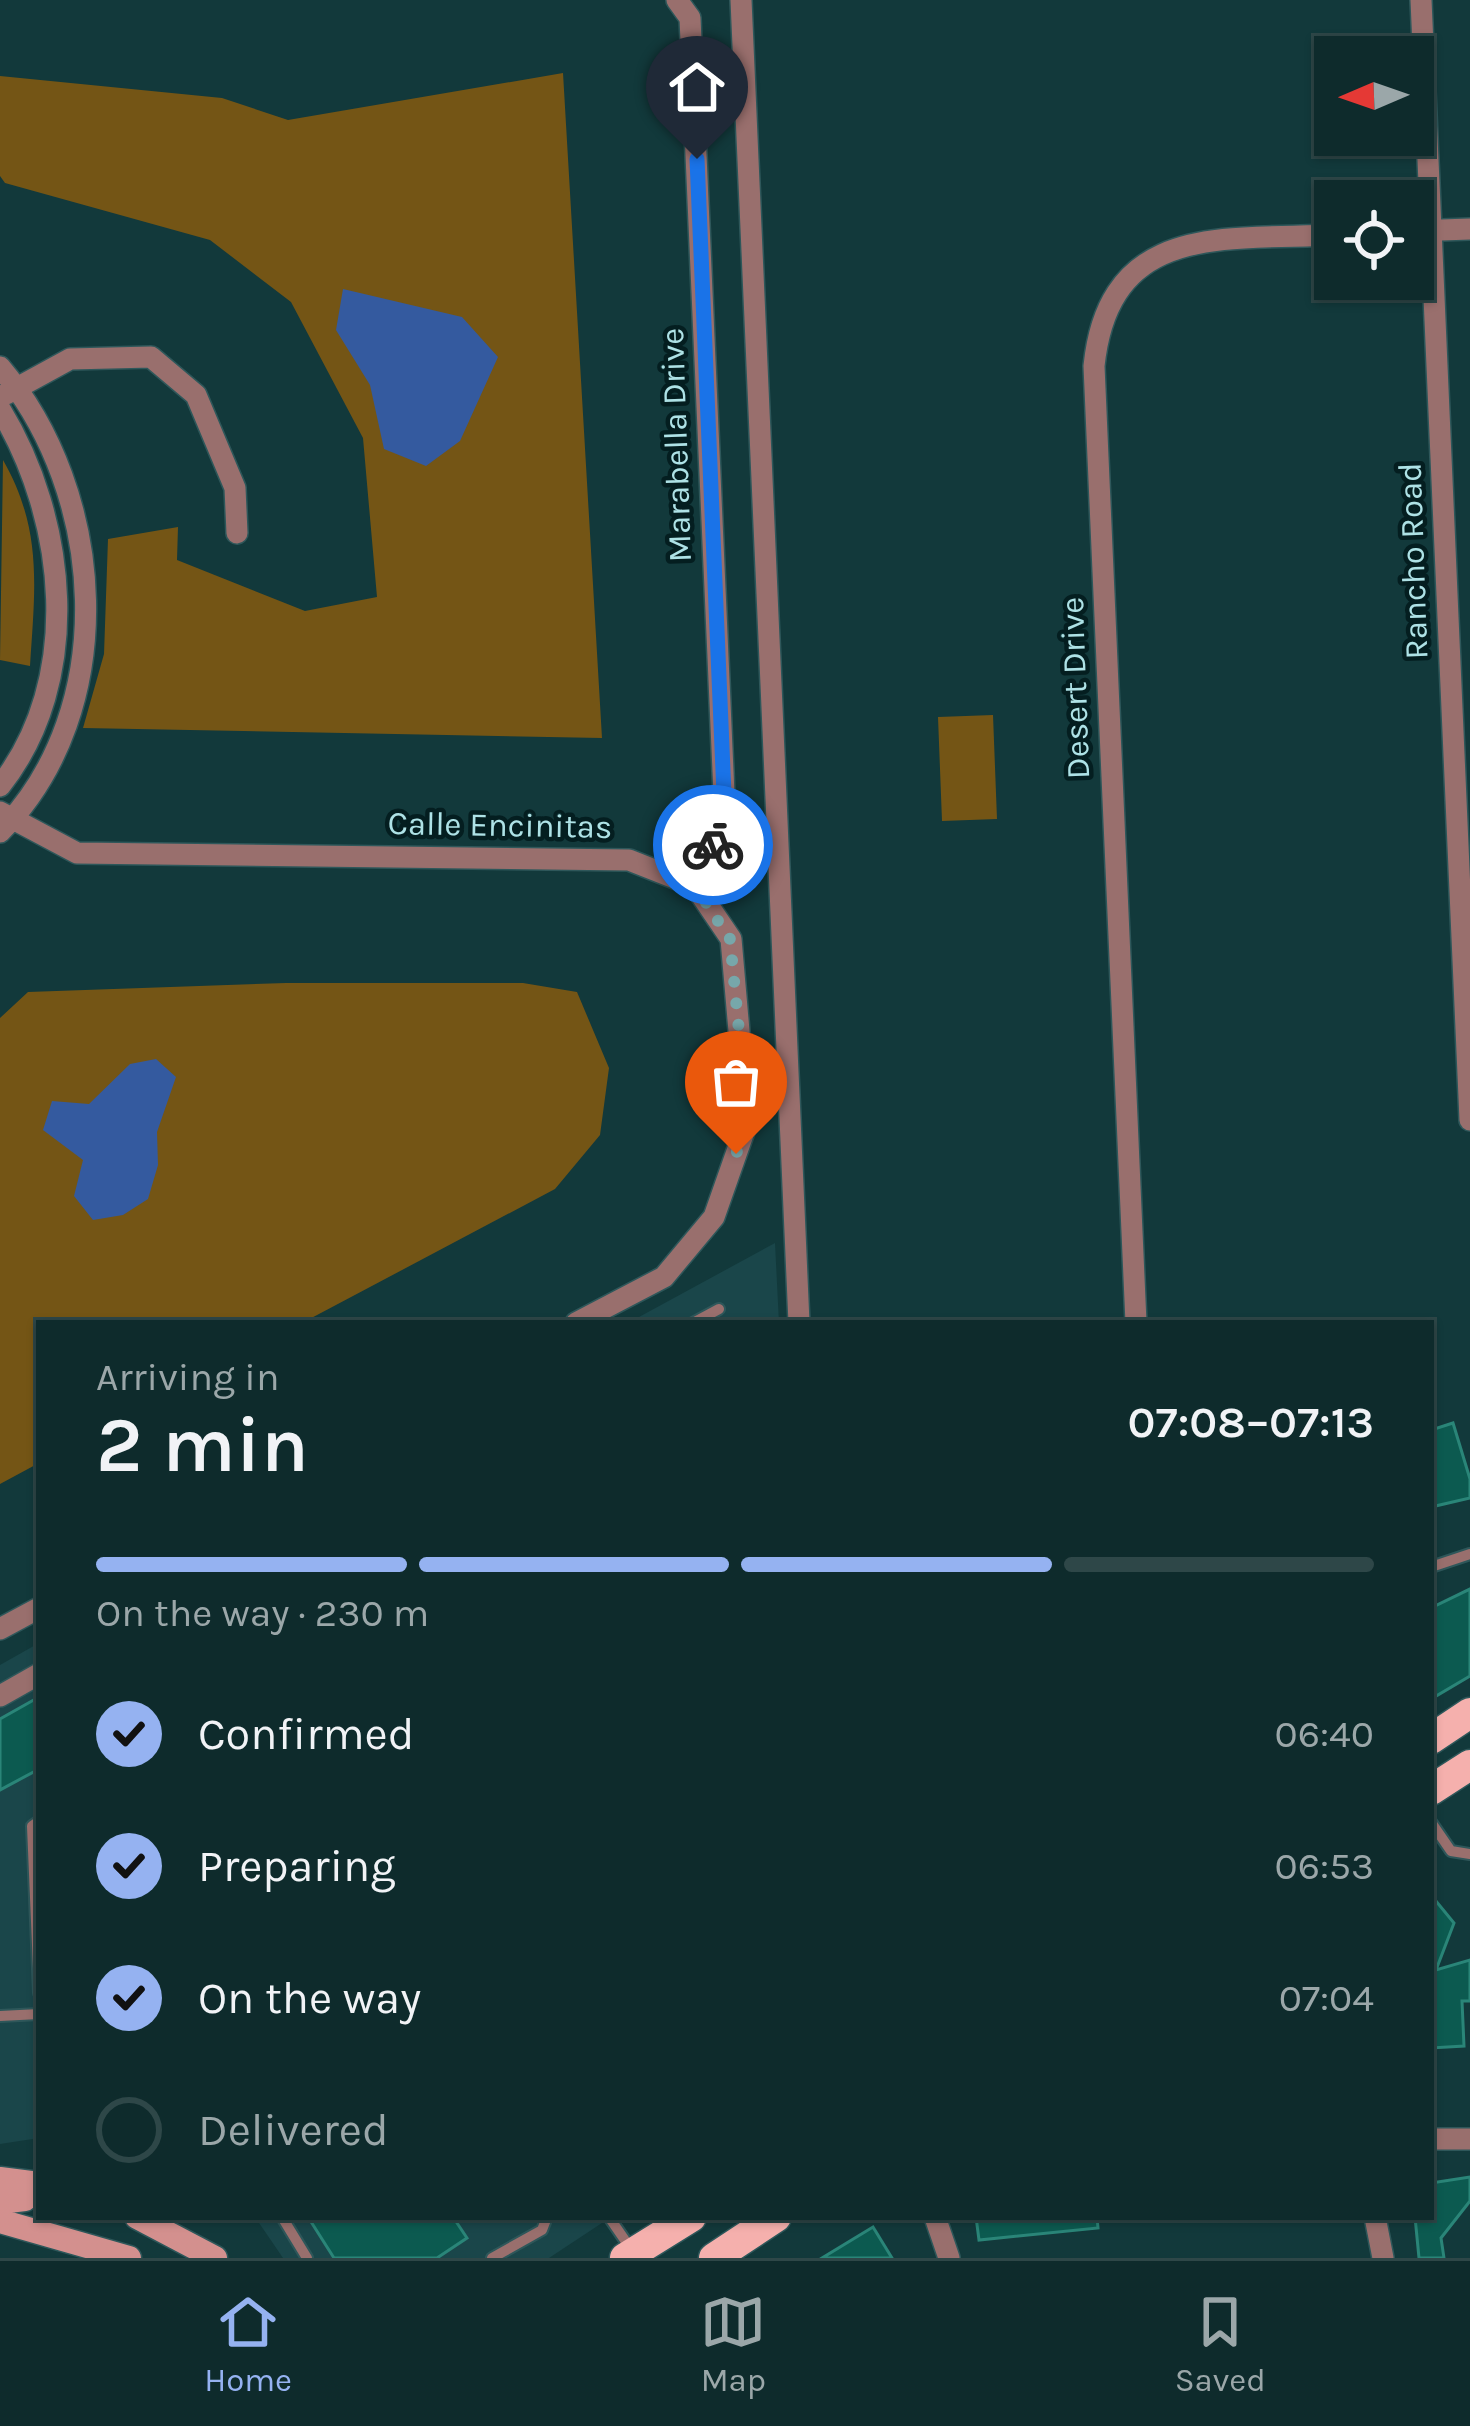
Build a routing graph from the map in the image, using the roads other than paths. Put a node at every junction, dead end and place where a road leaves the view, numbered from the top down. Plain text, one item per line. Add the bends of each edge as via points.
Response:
1 (677, 0) edge
2 (741, 0) edge
3 (1421, 0) edge
4 (1422, 180) edge
5 (1470, 229) edge
6 (1434, 230) edge
7 (1314, 236) edge
8 (1426, 300) edge
9 (0, 367) edge
10 (9, 393) edge
11 (0, 409) edge
12 (238, 533) dead end
13 (0, 786) edge
14 (4, 821) edge
15 (695, 886) junction
16 (1470, 1120) edge
17 (719, 1309) dead end
18 (582, 1320) edge
19 (699, 1320) edge
20 (799, 1320) edge
21 (1136, 1320) edge
22 (1470, 1554) edge
23 (1434, 1566) edge
24 (36, 1610) edge
25 (0, 1629) edge
26 (36, 1676) edge
27 (0, 1696) edge
28 (1470, 1713) edge
29 (1434, 1737) edge
30 (1470, 1765) edge
31 (1434, 1788) edge
32 (36, 1823) edge
33 (1434, 1826) edge
34 (1470, 1854) edge
35 (36, 1921) edge
36 (36, 2014) edge
37 (0, 2016) edge
38 (1470, 2138) edge
39 (1434, 2139) edge
40 (0, 2179) edge
41 (36, 2184) edge
42 (36, 2187) edge
43 (0, 2202) edge
44 (143, 2220) edge
45 (284, 2220) edge
46 (546, 2220) edge
47 (611, 2220) edge
48 (686, 2220) edge
49 (771, 2220) edge
50 (936, 2220) edge
51 (1376, 2220) edge
52 (0, 2222) edge
53 (76, 2250) edge
54 (630, 2255) edge
55 (129, 2258) edge
56 (214, 2258) edge
57 (307, 2258) edge
58 (492, 2258) edge
59 (714, 2258) edge
60 (949, 2258) edge
61 (1383, 2258) edge

1 - 15 street, Marabella Drive via 690,18 725,818
2 - 20 street
3 - 4 street, Rancho Road
5 - 6 street
7 - 21 street, Desert Drive via 1188,242 1152,256 1118,288 1098,325
8 - 16 street, Rancho Road
9 - 10 street
10 - 12 street via 70,359 151,358 196,394 235,488
10 - 14 street via 64,468 86,591 84,638 56,744
11 - 13 street via 33,473 57,598 38,716
14 - 15 street, Calle Encinitas via 77,853 629,860
15 - 18 street via 730,939 748,1123 714,1217 664,1276
17 - 19 lane
22 - 23 lane
24 - 25 street
26 - 27 street
28 - 29 main road
30 - 31 main road
32 - 35 lane
33 - 34 lane via 1451,1851
36 - 37 lane
38 - 39 street
40 - 41 main road
42 - 43 main road via 25,2199
44 - 56 main road
45 - 57 lane
46 - 58 lane
47 - 54 lane
48 - 54 main road
49 - 59 main road
50 - 60 street
51 - 61 street
52 - 53 main road
53 - 55 main road

